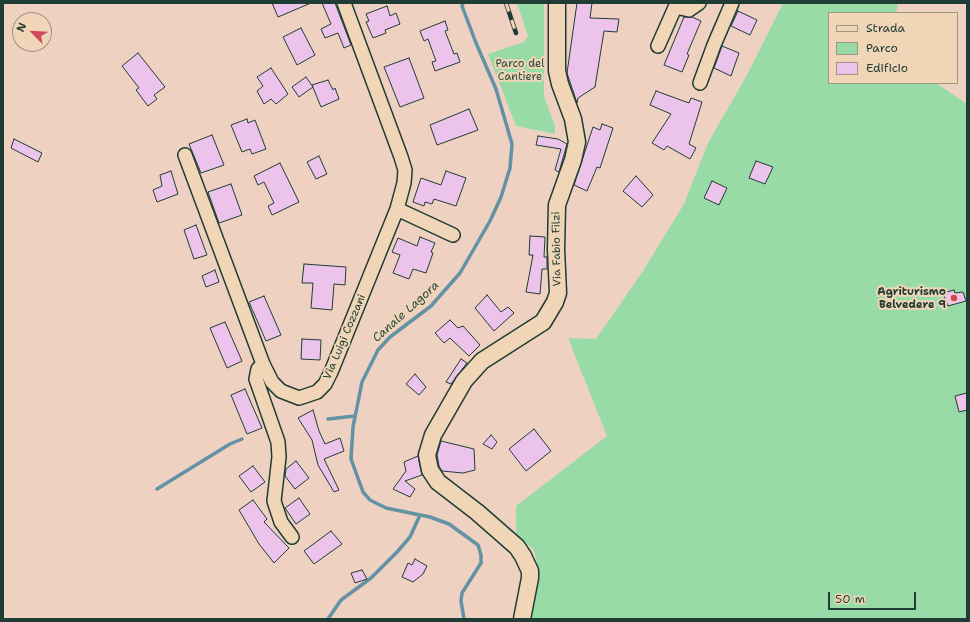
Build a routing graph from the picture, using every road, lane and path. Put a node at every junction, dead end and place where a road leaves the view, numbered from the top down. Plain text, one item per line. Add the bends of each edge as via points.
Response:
1 (344, 3) edge
2 (557, 3) edge
3 (699, 3) edge
4 (732, 3) edge
5 (676, 5) edge
6 (658, 46) dead end
7 (700, 83) dead end
8 (186, 155) dead end
9 (397, 210) junction
10 (453, 235) dead end
11 (262, 364) junction
12 (292, 538) dead end
13 (522, 619) edge

1 - 9 street, Via Luigi Cozzani via 405,170
2 - 13 street, Via Fabio Filzi via 557,72 573,119 577,142 557,205 558,293 543,322 482,361 464,381 433,434 427,455 430,470 438,482 477,512 517,547 523,556 530,571 530,578
3 - 5 street via 689,10
4 - 7 street
5 - 6 street
8 - 11 street, Via Luigi Cozzani
9 - 10 street
9 - 11 street, Via Luigi Cozzani via 325,384 308,397 299,398 287,394 272,382
11 - 12 street via 256,379 278,442 279,457 274,500 281,522

